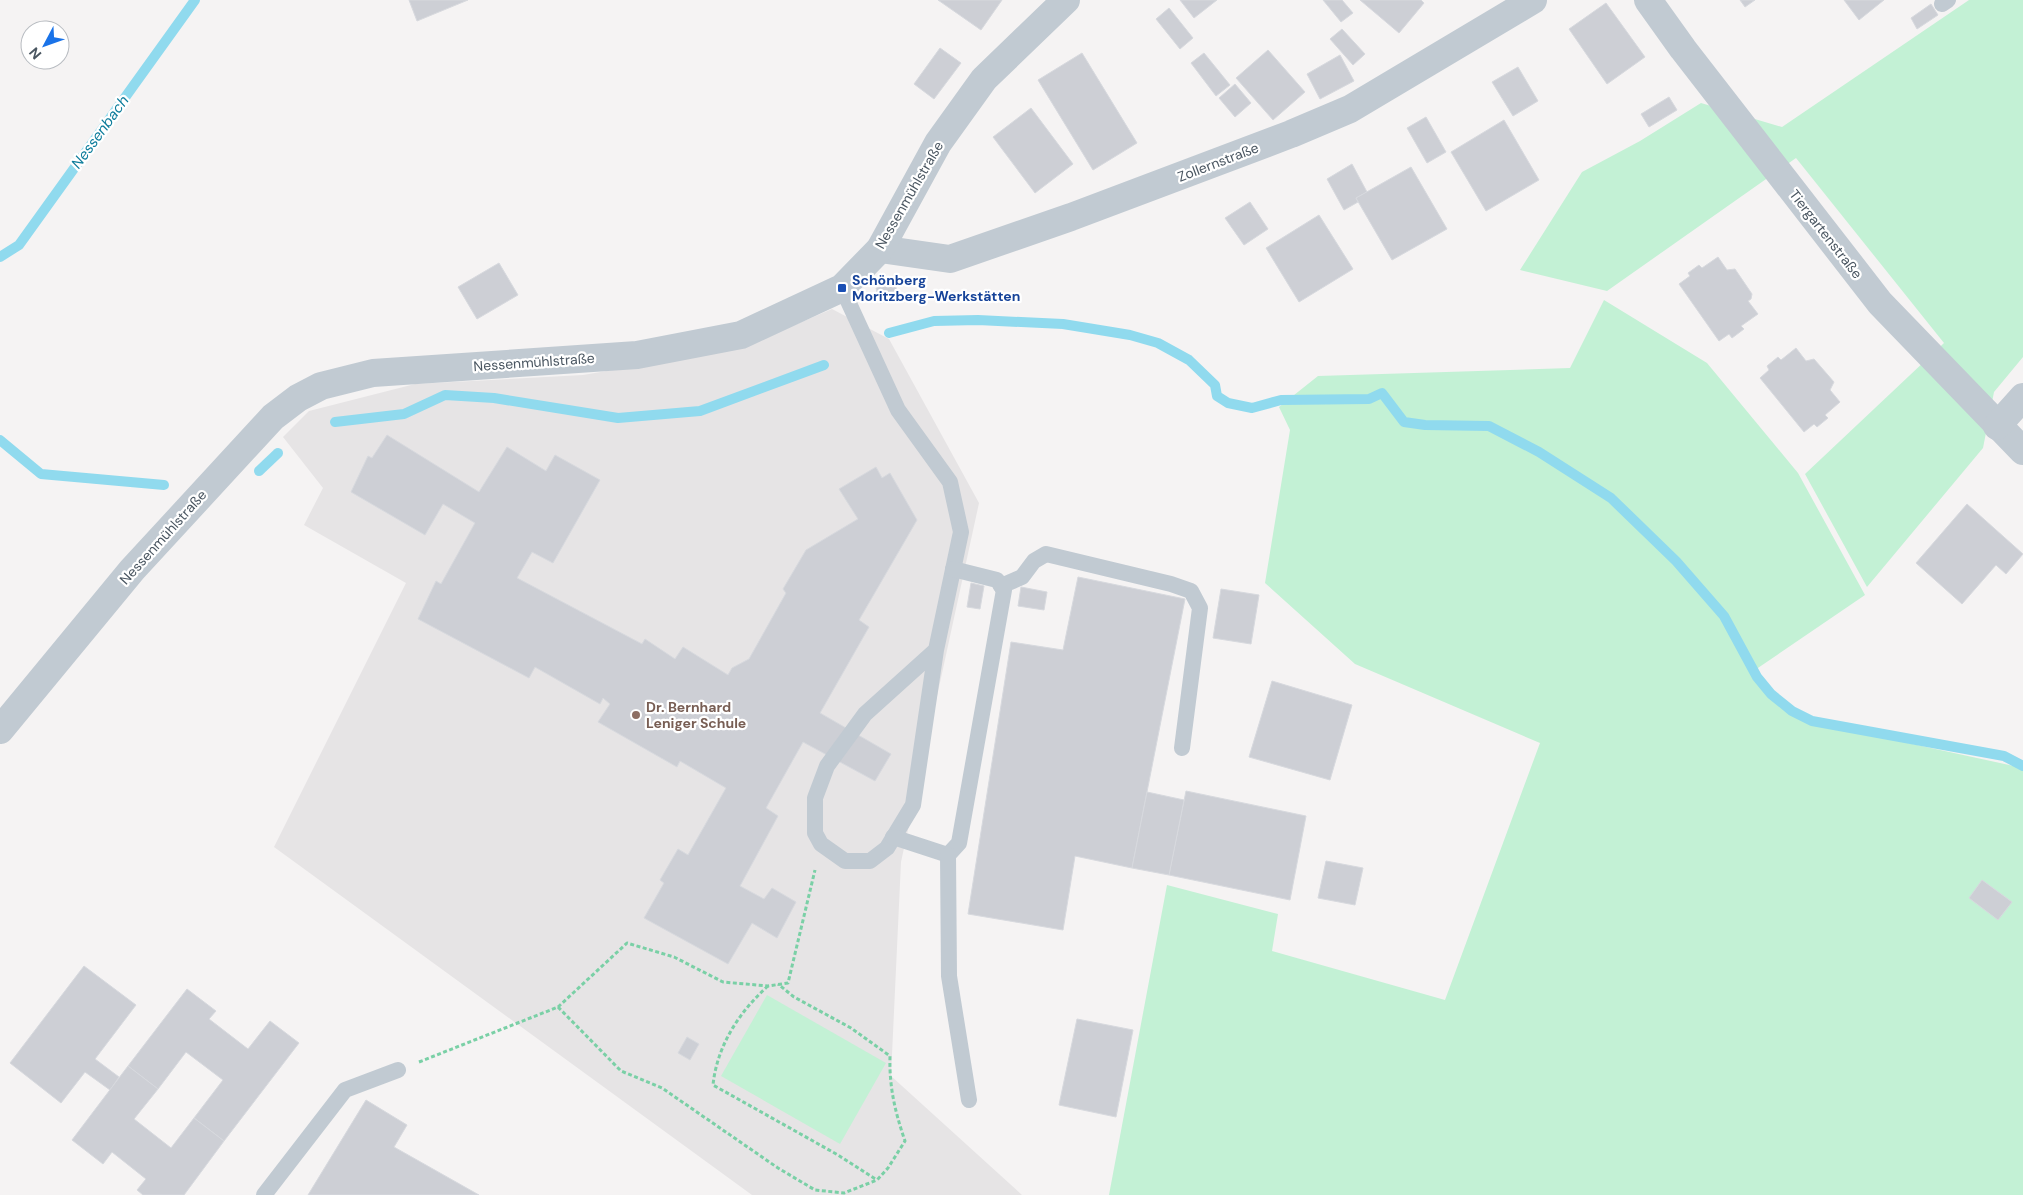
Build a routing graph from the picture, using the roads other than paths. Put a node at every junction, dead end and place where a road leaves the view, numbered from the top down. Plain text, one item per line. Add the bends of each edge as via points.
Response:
1 (1066, 0) edge
2 (1533, 0) edge
3 (1648, 0) edge
4 (880, 249) junction
5 (842, 288) junction
6 (2023, 396) edge
7 (1997, 426) junction
8 (2023, 451) edge
9 (953, 569) junction
10 (1002, 586) junction
11 (936, 650) junction
12 (0, 730) edge
13 (1182, 748) dead end
14 (893, 837) junction
15 (948, 855) junction
16 (398, 1070) road end
17 (969, 1100) dead end
18 (264, 1195) edge

1 - 4 street, Nessenmühlstraße via 984,79 938,144
2 - 4 street, Zollernstraße via 1350,109 1291,134 950,259
3 - 7 street, Tiergartenstraße via 1880,303
4 - 5 street, Nessenmühlstraße
5 - 9 lane via 898,410 950,482 961,532
5 - 12 street, Nessenmühlstraße via 741,335 628,356 373,373 321,386 298,398 273,417 132,570
6 - 7 street
7 - 8 street, Tiergartenstraße
9 - 10 lane via 997,580
9 - 11 lane
10 - 13 lane via 1022,577 1034,561 1046,554 1191,591 1200,608
10 - 15 lane via 1004,590 958,843
11 - 14 lane via 913,805
11 - 14 lane via 865,714 827,766 815,798 815,833 821,844 845,860 870,861 886,848
14 - 15 lane
15 - 17 lane via 949,976
16 - 18 lane via 345,1090

